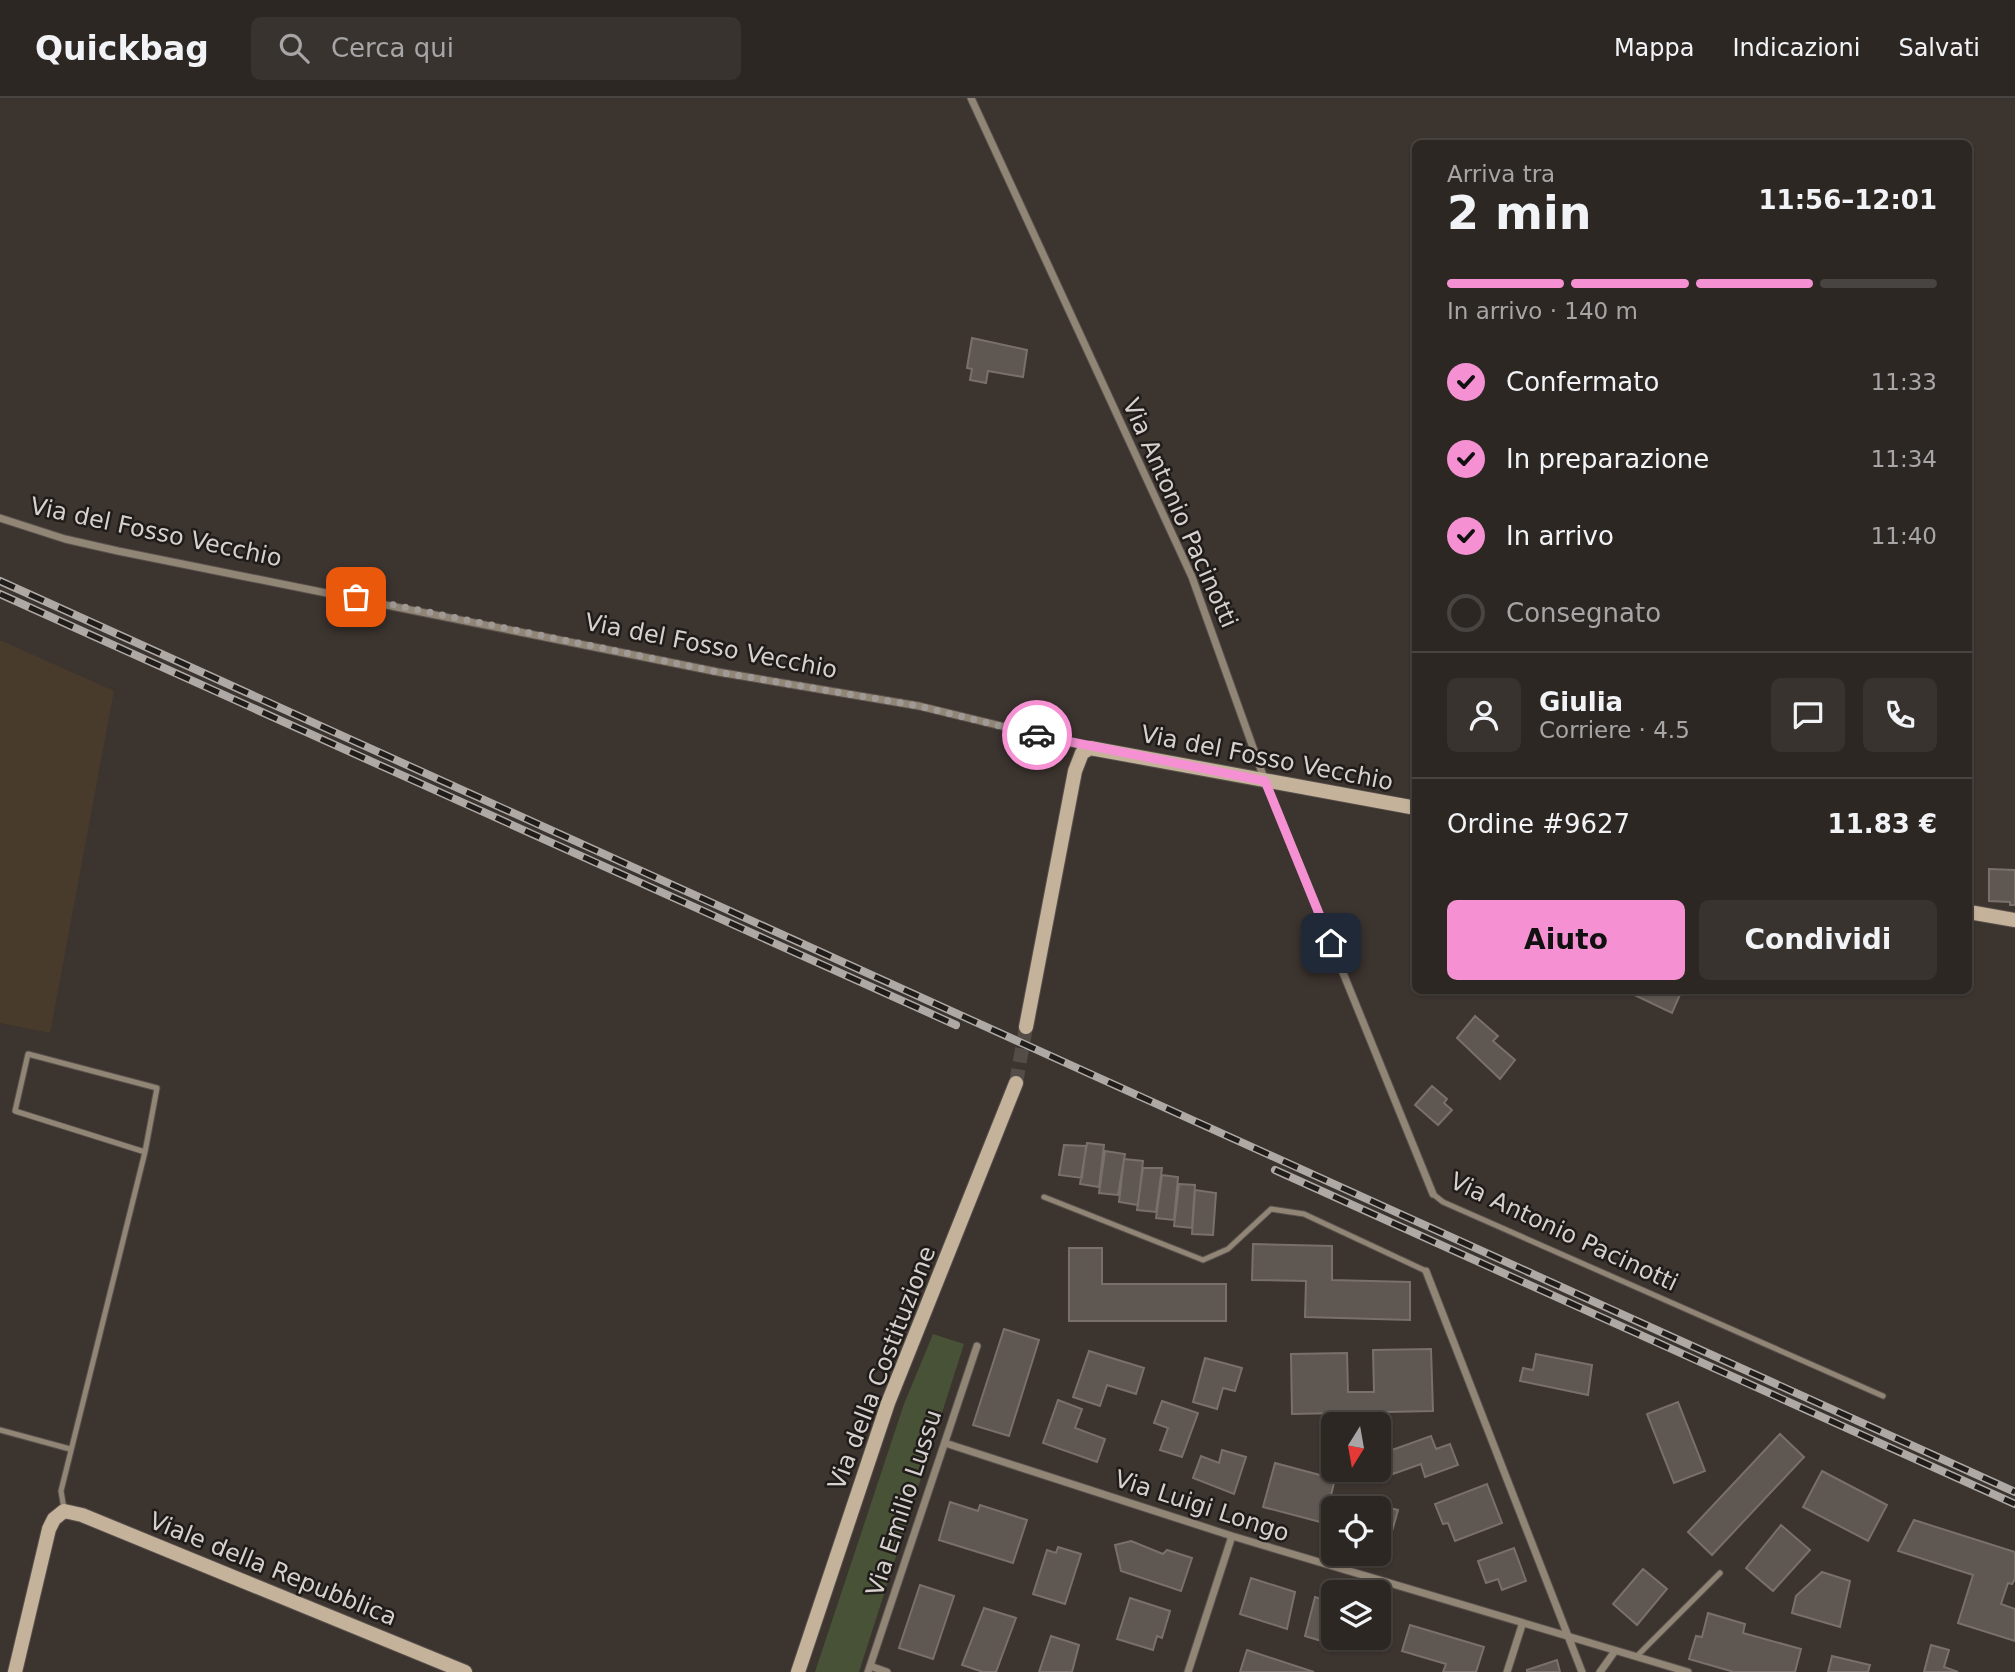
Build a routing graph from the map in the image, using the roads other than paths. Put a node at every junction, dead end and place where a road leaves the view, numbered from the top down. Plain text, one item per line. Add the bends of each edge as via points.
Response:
1 (971, 98) edge
2 (0, 518) edge
3 (1090, 748) junction
4 (1265, 781) junction
5 (1412, 807) edge
6 (1972, 913) edge
7 (2015, 920) edge
8 (1026, 1027) tunnel mouth
9 (1016, 1083) tunnel mouth
10 (145, 1152) junction
11 (1433, 1194) joint
12 (1044, 1197) dead end
13 (1426, 1271) joint
14 (976, 1346) dead end
15 (1883, 1396) dead end
16 (0, 1430) edge
17 (945, 1443) junction
18 (70, 1449) junction
19 (64, 1511) junction
20 (1232, 1536) junction
21 (1720, 1573) dead end
22 (1522, 1625) junction
23 (1569, 1638) junction
24 (1615, 1651) junction
25 (1636, 1657) junction
26 (869, 1669) edge
27 (15, 1672) edge
28 (465, 1672) edge
29 (797, 1672) edge
30 (887, 1672) edge
31 (1188, 1672) edge
32 (1507, 1672) edge
33 (1582, 1672) edge
34 (1600, 1672) edge
35 (1688, 1672) edge

1 - 4 street, Via Antonio Pacinotti via 1192,577
2 - 3 street, Via del Fosso Vecchio via 118,551 718,672 919,706
3 - 4 street, Via del Fosso Vecchio
3 - 8 street via 1082,753 1075,771
4 - 5 street, Via del Fosso Vecchio
4 - 11 street, Via Antonio Pacinotti
6 - 7 street
9 - 29 street, Via della Costituzione via 888,1403
10 - 10 lane via 15,1111 28,1054 157,1088
10 - 18 lane
11 - 15 lane, Via Antonio Pacinotti
12 - 13 lane via 1203,1260 1228,1249 1271,1209 1287,1210
13 - 23 street
14 - 17 street, Via Emilio Lussu
16 - 18 lane
17 - 20 street, Via Luigi Longo
17 - 26 street, Via Emilio Lussu
18 - 19 lane via 61,1492
19 - 27 street via 49,1530
19 - 28 street, Viale della Repubblica
20 - 22 street, Via Luigi Longo
20 - 31 street
21 - 25 lane
22 - 23 street, Via Luigi Longo
22 - 32 street
23 - 24 street, Via Luigi Longo
23 - 33 street
24 - 25 street, Via Luigi Longo
24 - 34 street
25 - 35 street, Via Luigi Longo
26 - 30 street

